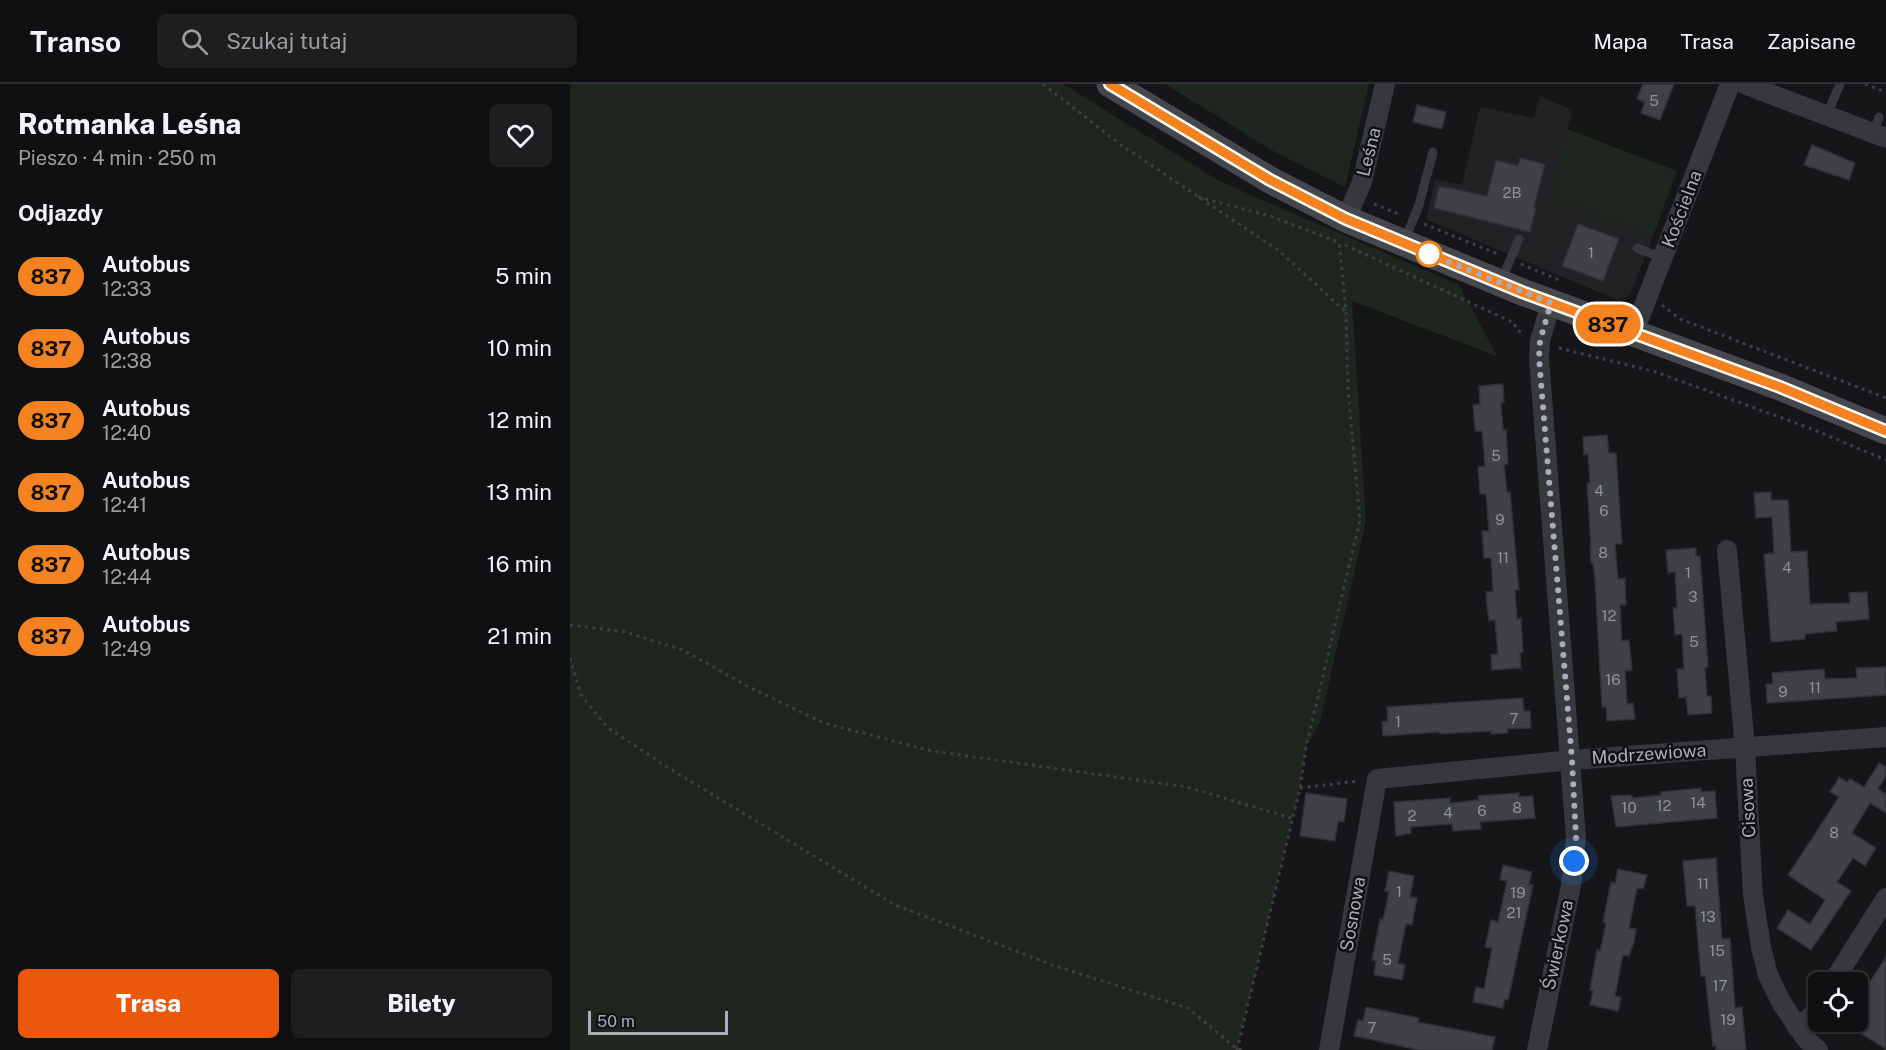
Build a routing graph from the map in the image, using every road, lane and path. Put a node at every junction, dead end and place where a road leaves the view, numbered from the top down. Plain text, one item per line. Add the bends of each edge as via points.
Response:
1 (1043, 84) edge
2 (1110, 84) edge
3 (1385, 84) edge
4 (1730, 84) edge
5 (1744, 84) edge
6 (1840, 84) edge
7 (1865, 84) edge
8 (1886, 92) edge
9 (1827, 115) junction
10 (1879, 129) edge
11 (1433, 152) dead end
12 (1362, 182) junction
13 (1198, 197) junction
14 (1413, 219) junction
15 (1342, 230) junction
16 (1519, 239) dead end
17 (1403, 244) junction
18 (1637, 248) dead end
19 (1663, 258) junction
20 (1505, 271) junction
21 (1559, 293) junction
22 (1647, 298) junction
23 (1346, 312) junction
24 (1634, 334) junction
25 (1540, 341) junction
26 (1886, 398) edge
27 (1886, 431) edge
28 (1886, 460) edge
29 (1727, 550) dead end
30 (570, 625) edge
31 (570, 658) edge
32 (1886, 737) edge
33 (1745, 748) junction
34 (1572, 760) junction
35 (1377, 779) junction
36 (1300, 788) junction
37 (1292, 818) junction
38 (1886, 898) edge
39 (1839, 972) edge
40 (1808, 1019) edge
41 (1797, 1027) junction
42 (1238, 1050) edge
43 (1329, 1050) edge
44 (1537, 1050) edge
45 (1818, 1050) edge

1 - 13 path via 1121,145
2 - 15 main road via 1270,180
3 - 12 street, Leśna
4 - 19 street, Kościelna
5 - 9 street
6 - 9 lane
7 - 8 path
9 - 10 street
11 - 14 lane
12 - 14 path via 1371,186 1369,196 1374,203
12 - 15 street, Leśna
13 - 15 path
13 - 23 path via 1278,250
14 - 17 lane
14 - 20 path
15 - 17 main road
15 - 23 path
15 - 25 path
16 - 20 lane
17 - 20 main road
18 - 19 lane
19 - 22 street, Kościelna
20 - 21 main road
20 - 21 path
21 - 24 main road
21 - 25 street, Świerkowa
22 - 24 street, Kościelna
22 - 26 path via 1659,302 1680,319
23 - 36 path via 1348,390 1360,520 1306,747
24 - 27 main road
25 - 28 path via 1656,372
25 - 34 street, Świerkowa
29 - 33 street, Cisowa
30 - 37 path via 626,632 683,650 824,723 932,751 1187,787
31 - 42 path via 581,694 607,727 895,905 1054,966 1188,1008
32 - 33 street, Modrzewiowa
33 - 34 street, Modrzewiowa
33 - 41 street, Cisowa via 1753,895 1761,947 1768,975
34 - 35 street, Modrzewiowa
34 - 44 street, Świerkowa via 1576,838
35 - 36 path
35 - 43 street, Sosnowa
36 - 37 path
37 - 42 path
38 - 39 street
40 - 41 street
41 - 45 street, Cisowa

